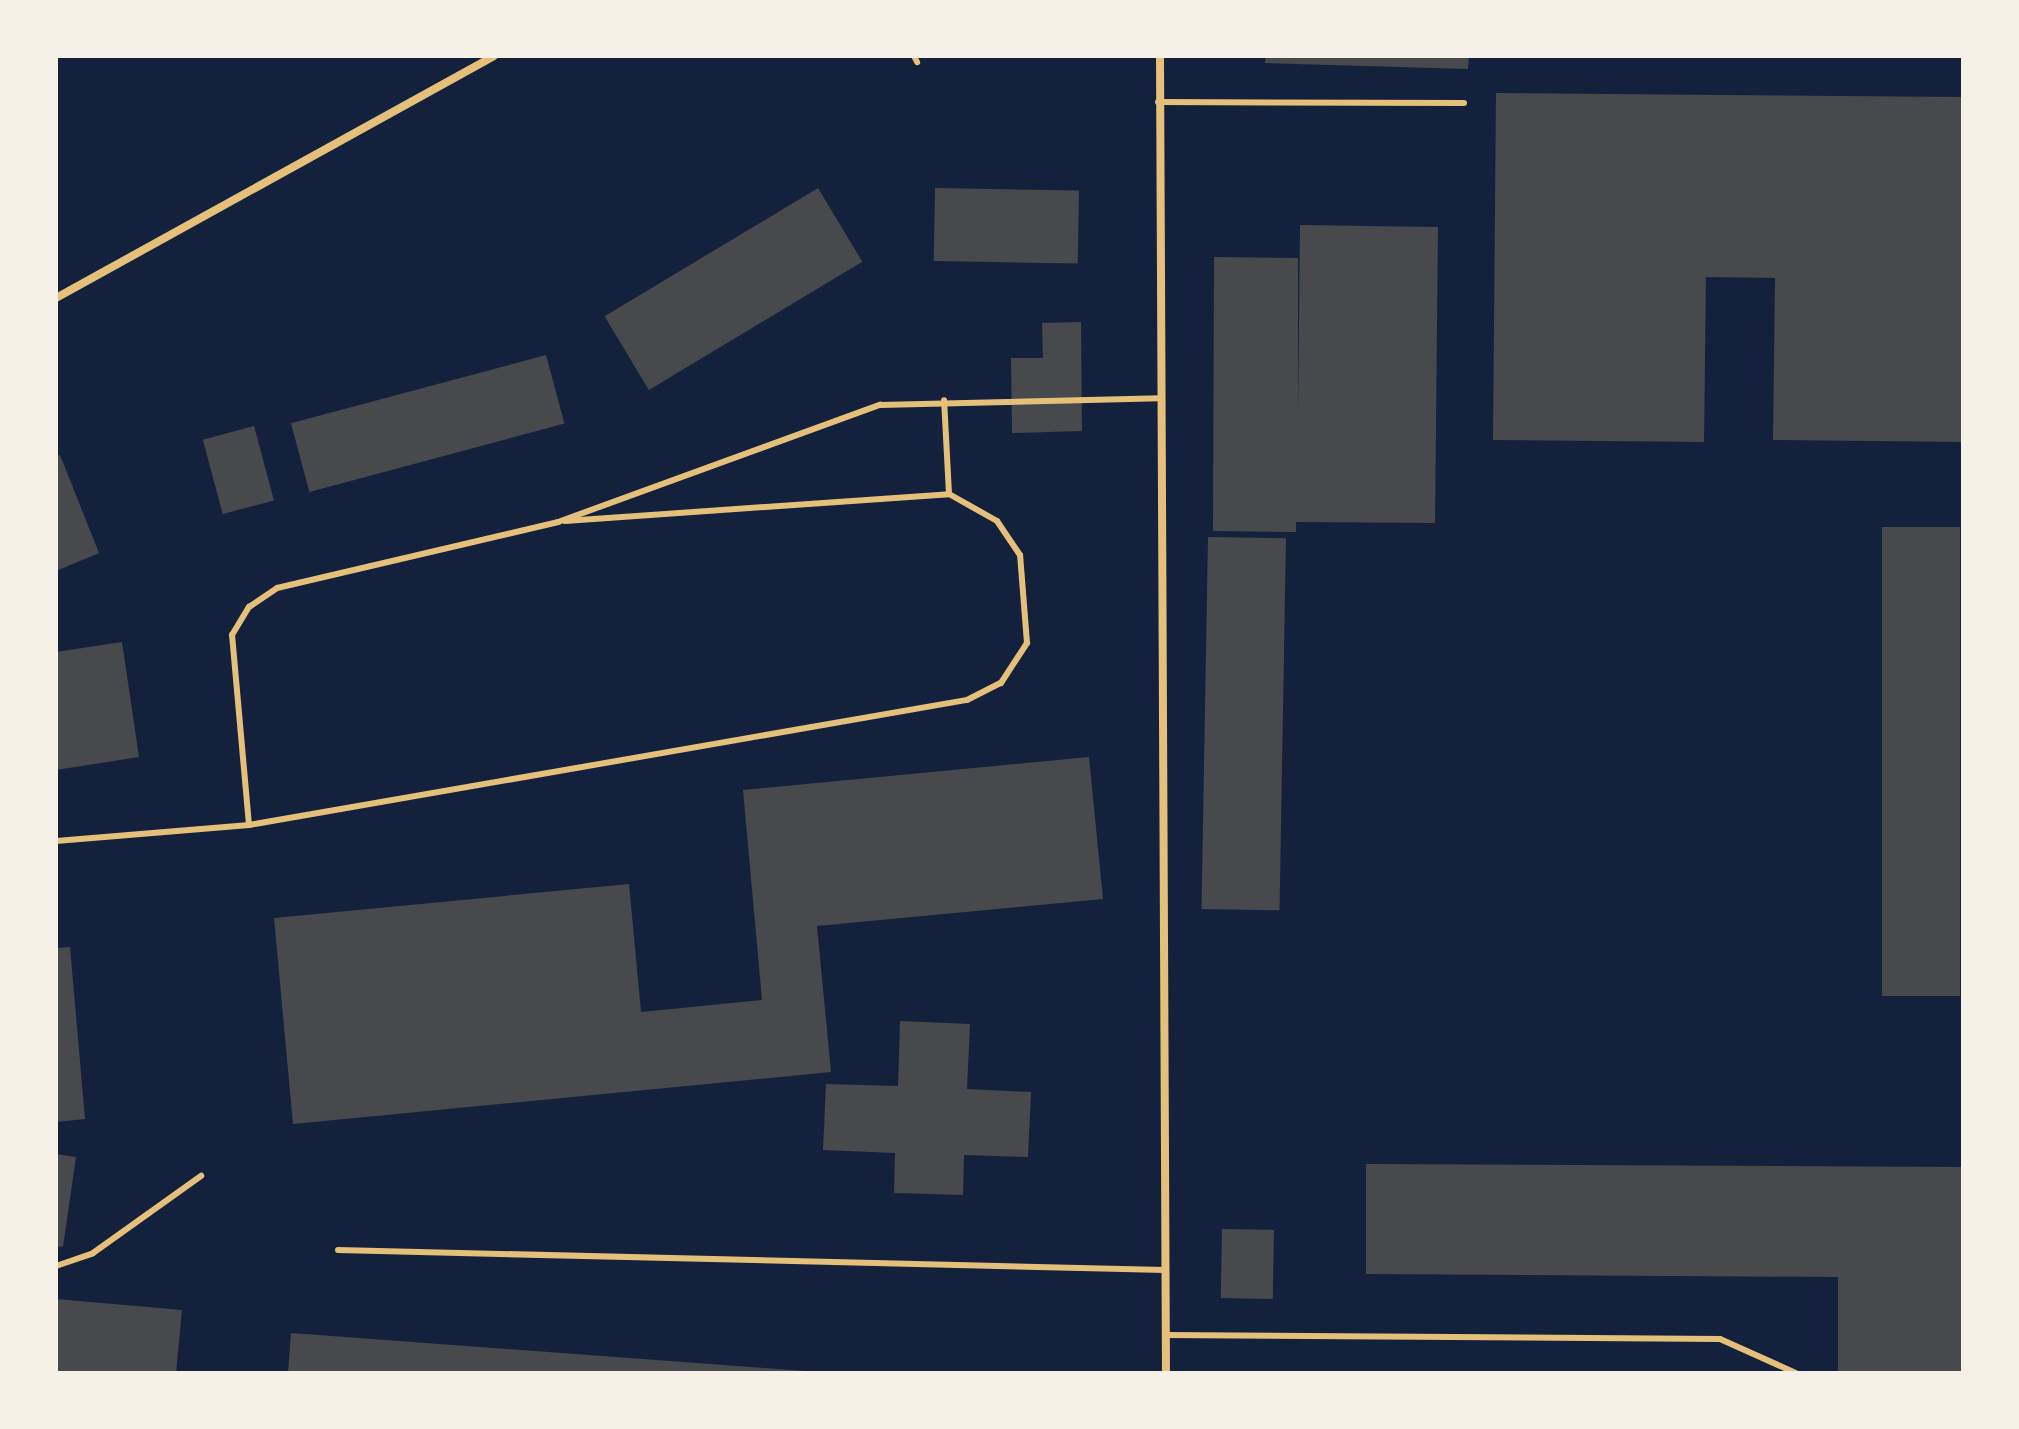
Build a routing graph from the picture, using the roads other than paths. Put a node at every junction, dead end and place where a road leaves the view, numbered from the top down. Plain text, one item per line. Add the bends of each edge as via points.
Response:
1 (494, 56) edge
2 (1160, 56) edge
3 (1158, 102) junction
4 (1464, 103) dead end
5 (56, 298) edge
6 (1160, 398) junction
7 (944, 400) junction
8 (949, 494) junction
9 (558, 522) junction
10 (249, 825) junction
11 (56, 841) edge
12 (201, 1176) dead end
13 (338, 1250) dead end
14 (56, 1266) edge
15 (1165, 1270) junction
16 (1166, 1335) junction
17 (1166, 1373) edge
18 (1796, 1373) edge

1 - 5 street
2 - 3 street
3 - 4 lane
3 - 6 street
6 - 7 lane
6 - 15 street
7 - 8 lane
7 - 9 lane via 880,405
8 - 9 lane
8 - 10 lane via 997,521 1020,555 1027,643 1001,683 967,700
9 - 10 lane via 277,588 249,607 232,635
10 - 11 lane
12 - 14 lane via 93,1253
13 - 15 lane
15 - 16 street
16 - 17 street
16 - 18 lane via 1720,1339

